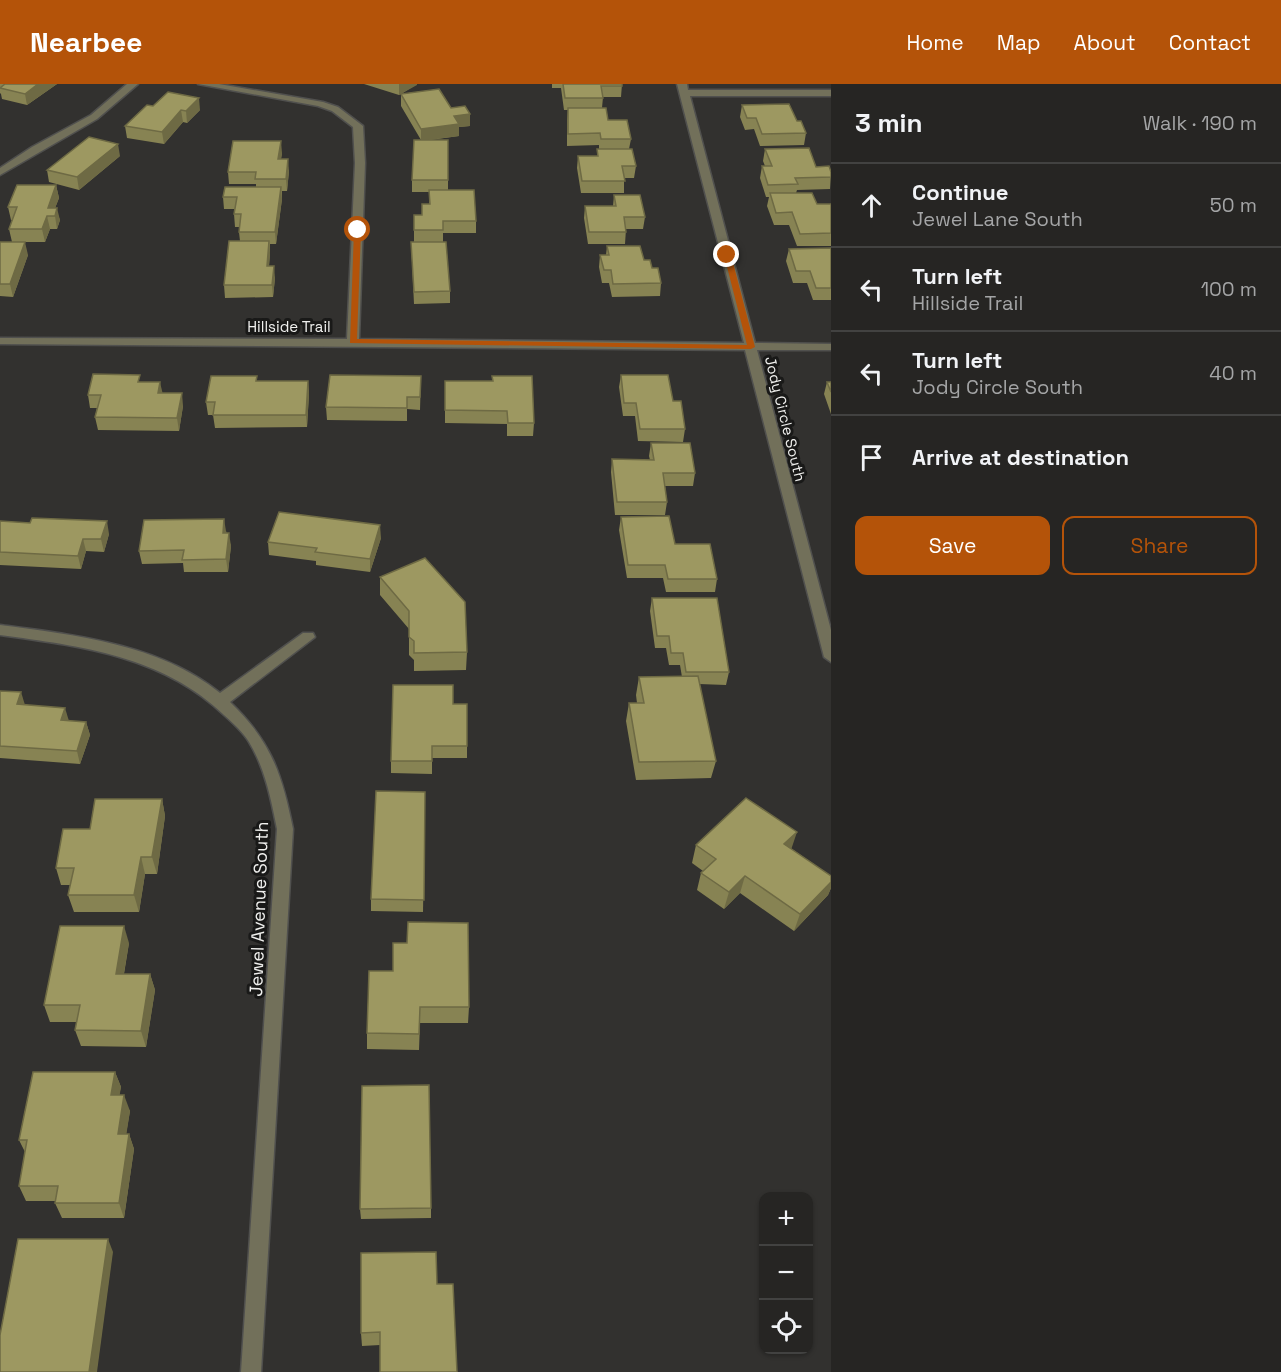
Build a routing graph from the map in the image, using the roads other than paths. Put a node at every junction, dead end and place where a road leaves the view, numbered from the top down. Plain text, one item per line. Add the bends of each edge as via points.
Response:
1 (133, 84) edge
2 (203, 84) edge
3 (683, 88) edge
4 (831, 93) edge
5 (0, 172) edge
6 (0, 341) edge
7 (353, 342) junction
8 (751, 347) junction
9 (831, 347) edge
10 (0, 630) edge
11 (308, 637) dead end
12 (831, 657) edge
13 (222, 700) junction
14 (251, 1372) edge

1 - 5 street via 94,117
2 - 7 street via 320,104 335,109 358,126
3 - 4 street
3 - 8 street, Jody Circle South
6 - 7 street, Hillside Trail
7 - 8 street, Hillside Trail
8 - 9 street, Hillside Trail
8 - 12 street, Jody Circle South
10 - 13 street, Jewel Avenue South via 66,638 137,654 183,675
11 - 13 street
13 - 14 street, Jewel Avenue South via 255,738 276,785 285,829

